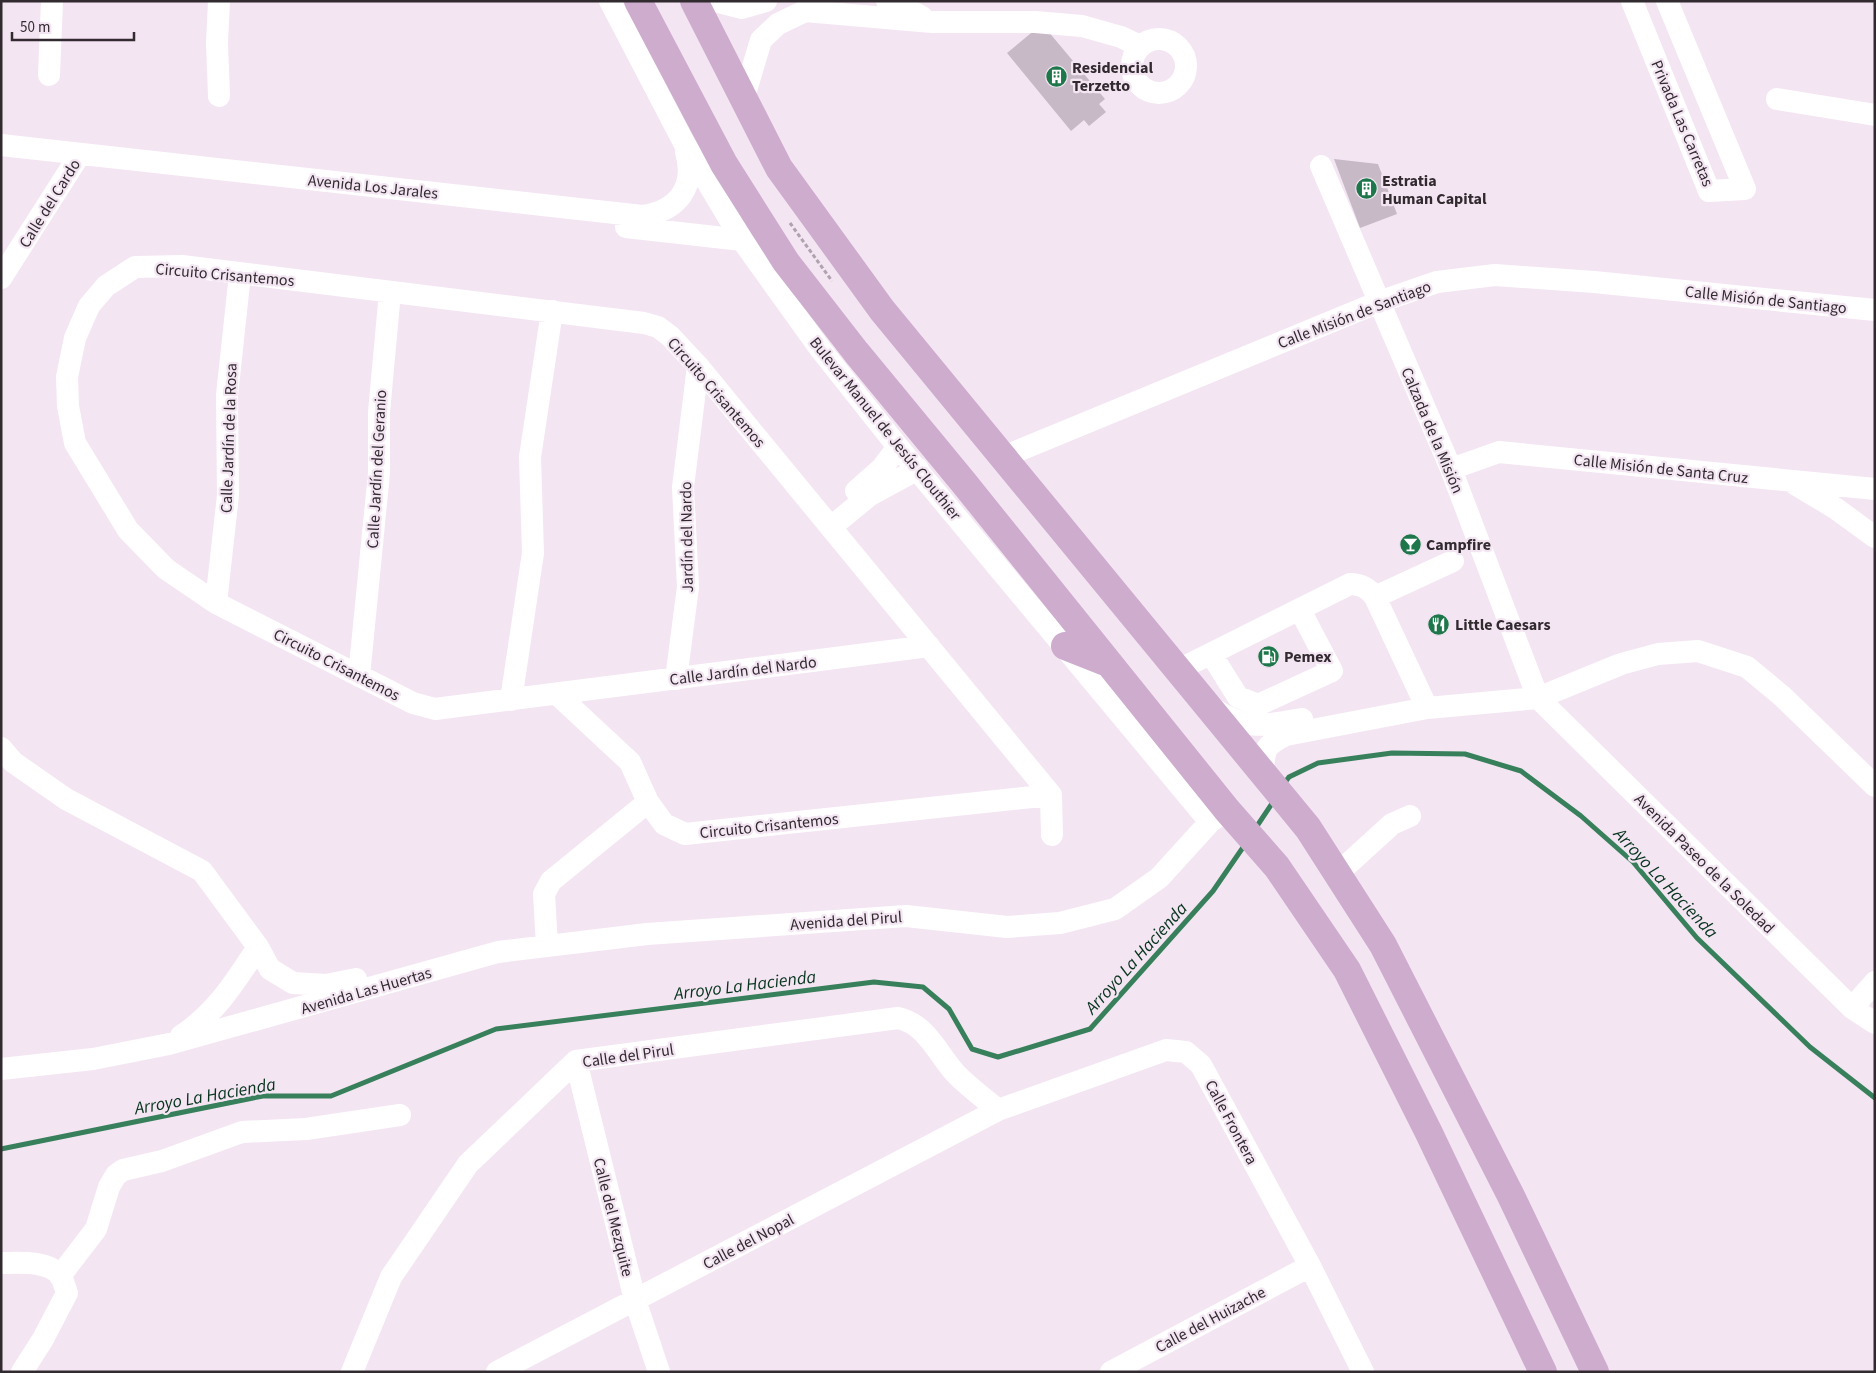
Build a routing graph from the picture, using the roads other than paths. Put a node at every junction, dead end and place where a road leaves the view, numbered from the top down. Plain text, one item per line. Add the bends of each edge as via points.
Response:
1 (52, 1) edge
2 (218, 1) edge
3 (610, 1) edge
4 (638, 1) edge
5 (694, 1) edge
6 (715, 1) edge
7 (766, 1) edge
8 (886, 1) edge
9 (1632, 1) edge
10 (1667, 1) edge
11 (742, 8) junction
12 (932, 22) junction
13 (760, 40) junction
14 (1140, 46) dead end
15 (49, 75) dead end
16 (219, 96) dead end
17 (744, 97) junction
18 (1777, 99) dead end
19 (1875, 115) edge
20 (683, 141) junction
21 (1, 145) edge
22 (1, 156) edge
23 (77, 159) junction
24 (1321, 166) dead end
25 (742, 240) junction
26 (240, 274) junction
27 (1, 278) edge
28 (390, 292) junction
29 (1379, 302) junction
30 (1875, 310) edge
31 (552, 311) junction
32 (698, 366) junction
33 (898, 447) junction
34 (1004, 457) junction
35 (918, 469) junction
36 (1450, 469) junction
37 (1790, 481) junction
38 (1875, 489) edge
39 (826, 522) junction
40 (1875, 537) edge
41 (1453, 561) dead end
42 (1375, 597) junction
43 (216, 603) junction
44 (1300, 610) junction
45 (929, 646) junction
46 (1065, 646) junction
47 (1211, 654) junction
48 (1110, 664) junction
49 (1178, 670) junction
50 (360, 676) junction
51 (676, 679) junction
52 (558, 695) junction
53 (1538, 698) junction
54 (511, 700) junction
55 (1204, 703) junction
56 (1427, 708) junction
57 (1, 748) edge
58 (1263, 772) junction
59 (1875, 786) edge
60 (1051, 795) junction
61 (648, 802) junction
62 (1410, 816) dead end
63 (1226, 819) junction
64 (1052, 835) dead end
65 (1337, 874) junction
66 (546, 946) junction
67 (258, 947) junction
68 (448, 966) junction
69 (1875, 982) edge
70 (1852, 1008) junction
71 (1875, 1023) edge
72 (169, 1044) junction
73 (576, 1061) junction
74 (1, 1069) edge
75 (998, 1110) junction
76 (400, 1116) dead end
77 (1, 1263) edge
78 (1310, 1266) junction
79 (60, 1276) junction
80 (635, 1300) junction
81 (22, 1372) edge
82 (352, 1372) edge
83 (497, 1372) edge
84 (659, 1372) edge
85 (1111, 1372) edge
86 (1363, 1372) edge
87 (1543, 1372) edge
88 (1595, 1372) edge

1 - 15 street
2 - 16 street
3 - 20 street, Bulevar Manuel de Jesús Clouthier
4 - 48 main road via 724,164 786,262
5 - 17 main road
6 - 11 street
7 - 11 street
8 - 12 street via 899,4
9 - 10 street, Privada Las Carretas via 1709,192 1746,189
11 - 13 street via 754,23
12 - 13 street via 805,11 778,24
12 - 14 street via 1035,22 1082,26
13 - 17 street
17 - 34 main road via 779,168 882,310
18 - 19 street
20 - 23 street, Avenida Los Jarales via 690,176 681,196 663,211 642,216
20 - 25 street, Bulevar Manuel de Jesús Clouthier
21 - 23 street, Avenida Los Jarales
22 - 23 street, Avenida Los Jarales
23 - 25 street, Avenida Los Jarales
23 - 27 street, Calle del Cardo
24 - 29 street, Calzada de la Misión
25 - 33 street, Bulevar Manuel de Jesús Clouthier via 821,350
26 - 28 street, Circuito Crisantemos
26 - 43 street, Calle Jardín de la Rosa via 228,395 228,495
26 - 43 street, Circuito Crisantemos via 182,266 135,267 106,286 89,306 74,338 67,377 75,443 128,530 166,569
28 - 31 street, Circuito Crisantemos
28 - 50 street, Calle Jardín del Geranio via 379,412 379,473
29 - 30 street, Calle Misión de Santiago via 1437,282 1495,274
29 - 34 street, Calle Misión de Santiago
29 - 36 street, Calzada de la Misión
31 - 32 street, Circuito Crisantemos via 644,323 658,328
31 - 54 street via 530,457 533,553
32 - 39 street, Circuito Crisantemos
32 - 51 street, Jardín del Nardo via 683,487 688,587
33 - 35 street, Bulevar Manuel de Jesús Clouthier
33 - 39 street
34 - 49 main road
35 - 39 street
35 - 46 street, Bulevar Manuel de Jesús Clouthier
36 - 37 street, Calle Misión de Santa Cruz via 1499,452
36 - 53 street, Calzada de la Misión
37 - 38 street, Calle Misión de Santa Cruz
37 - 40 street
39 - 45 street, Circuito Crisantemos
41 - 42 street
42 - 44 street via 1369,589 1350,584
42 - 56 street
43 - 50 street, Circuito Crisantemos
44 - 47 street
44 - 47 street via 1332,671 1258,705 1238,697
45 - 51 street, Calle Jardín del Nardo
45 - 60 street, Circuito Crisantemos
46 - 48 main road
46 - 63 street, Bulevar Manuel de Jesús Clouthier
47 - 49 street
48 - 63 main road
49 - 55 main road
50 - 54 street, Circuito Crisantemos via 414,703 435,709
51 - 52 street, Calle Jardín del Nardo
52 - 54 street, Circuito Crisantemos
52 - 61 street, Circuito Crisantemos via 630,762
53 - 56 street
53 - 59 street via 1621,664 1658,654 1698,650 1747,667 1782,696
53 - 70 street, Avenida Paseo de la Soledad
55 - 56 street via 1228,718 1253,726 1370,706
55 - 58 main road
56 - 58 street via 1286,735 1271,742 1264,753
57 - 67 street, Avenida Las Huertas via 13,762 66,799 202,871
58 - 65 main road via 1308,828
60 - 61 street, Circuito Crisantemos via 685,834 664,824
60 - 64 street
61 - 66 street via 552,881 544,894
62 - 65 street via 1392,824
63 - 66 street, Avenida del Pirul via 1159,878 1115,909 1060,923 1007,927 906,916 647,934
63 - 87 main road via 1277,867 1347,970
65 - 88 main road via 1388,954 1511,1196
66 - 68 street, Avenida del Pirul via 498,952
67 - 68 street, Avenida Las Huertas via 270,969 293,982 326,985 391,972
67 - 72 street, Avenida Las Huertas via 217,1006 201,1023
68 - 72 street, Avenida Las Huertas
69 - 70 street
70 - 71 street, Avenida Paseo de la Soledad
72 - 74 street, Avenida Las Huertas via 93,1059
73 - 75 street, Calle del Pirul via 898,1018 920,1028 957,1075
73 - 80 street, Calle del Mezquite
73 - 82 street, Calle del Pirul via 468,1164 391,1277
75 - 78 street, Calle Frontera via 1166,1050 1186,1052 1201,1065
75 - 80 street, Calle del Nopal
76 - 79 street via 306,1129 242,1132 162,1161 123,1170 109,1187 96,1229
77 - 79 street via 26,1263 52,1269
78 - 85 street, Calle del Huizache
78 - 86 street, Calle Frontera
79 - 81 street via 67,1293
80 - 83 street, Calle del Nopal
80 - 84 street, Calle del Mezquite

